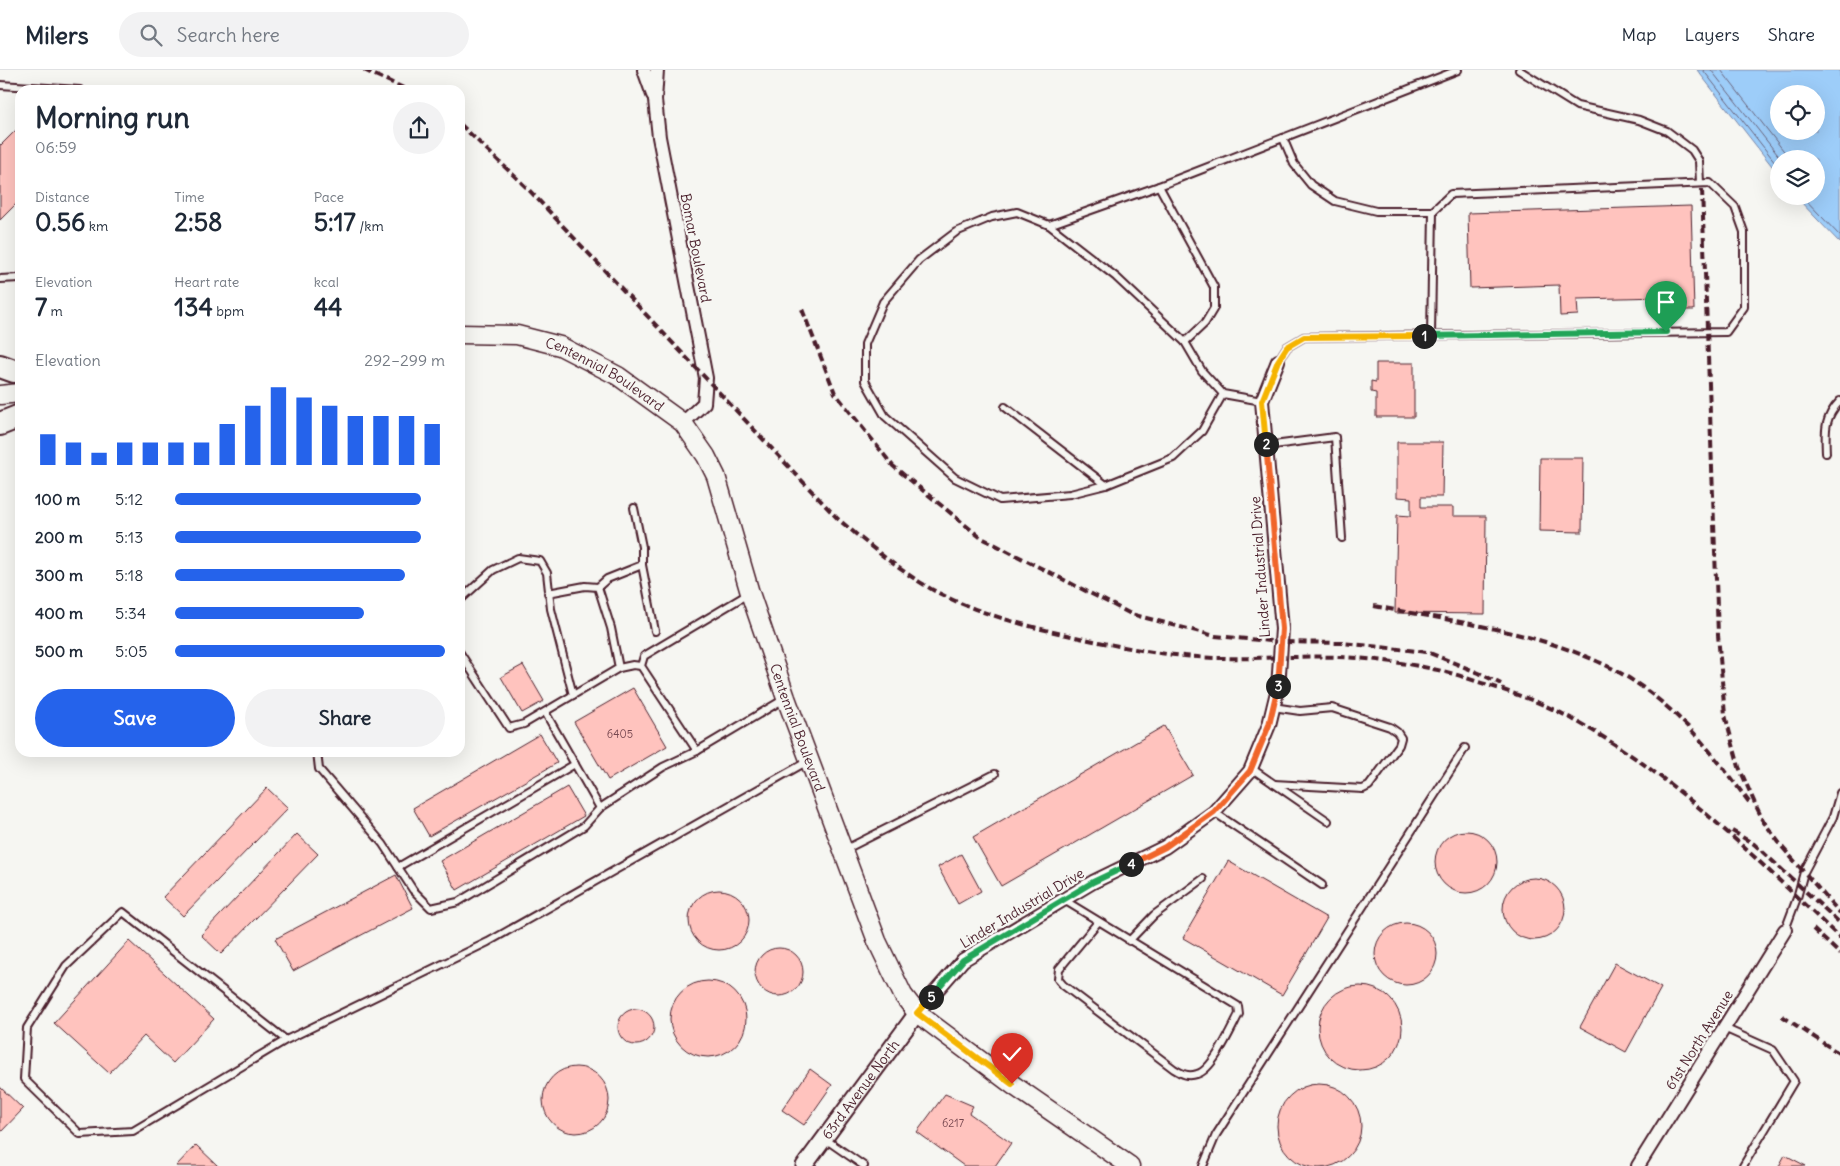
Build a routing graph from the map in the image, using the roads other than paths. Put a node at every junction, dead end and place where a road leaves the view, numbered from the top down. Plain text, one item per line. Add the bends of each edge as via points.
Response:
1 (644, 70) edge
2 (657, 70) edge
3 (1458, 70) edge
4 (1519, 70) edge
5 (0, 85) edge
6 (15, 86) edge
7 (654, 100) junction
8 (1283, 138) junction
9 (1700, 183) junction
10 (1159, 186) junction
11 (1432, 212) junction
12 (1049, 225) junction
13 (15, 278) edge
14 (0, 279) edge
15 (465, 334) edge
16 (1431, 336) junction
17 (1185, 342) junction
18 (1278, 361) joint
19 (15, 394) edge
20 (1223, 394) junction
21 (0, 395) edge
22 (1262, 401) junction
23 (1840, 401) edge
24 (1005, 407) dead end
25 (15, 418) edge
26 (683, 423) junction
27 (0, 424) edge
28 (1266, 446) junction
29 (1826, 453) dead end
30 (1106, 485) junction
31 (634, 508) dead end
32 (1342, 538) dead end
33 (642, 565) junction
34 (598, 587) junction
35 (548, 593) junction
36 (750, 594) junction
37 (465, 595) edge
38 (655, 631) dead end
39 (465, 661) edge
40 (641, 666) junction
41 (619, 668) junction
42 (573, 695) junction
43 (786, 698) junction
44 (1273, 706) junction
45 (545, 712) junction
46 (1465, 748) dead end
47 (697, 751) junction
48 (318, 757) edge
49 (809, 760) junction
50 (575, 764) junction
51 (1251, 768) junction
52 (995, 774) dead end
53 (1274, 784) junction
54 (1840, 794) edge
55 (600, 808) junction
56 (1214, 812) junction
57 (1328, 821) dead end
58 (843, 850) junction
59 (398, 867) junction
60 (1203, 879) dead end
61 (1322, 885) dead end
62 (1064, 900) junction
63 (1098, 922) junction
64 (1785, 930) joint
65 (1129, 940) junction
66 (917, 1013) junction
67 (1724, 1028) junction
68 (286, 1040) junction
69 (824, 1139) junction
70 (804, 1166) edge
71 (864, 1166) edge
72 (1130, 1166) edge
73 (1203, 1166) edge
74 (1638, 1166) edge
75 (1743, 1166) edge

1 - 7 street
2 - 7 street, Bomar Boulevard
3 - 8 lane
4 - 9 lane via 1577,106 1639,120 1667,131 1692,150 1699,161
5 - 6 lane
7 - 26 street, Bomar Boulevard via 706,378 704,403
8 - 10 lane
8 - 11 lane via 1294,164 1311,185 1335,201 1376,211
9 - 11 lane via 1451,194
9 - 16 lane via 1710,183 1735,207 1744,232 1744,307 1726,332
10 - 12 lane
10 - 17 lane via 1214,287 1214,308 1205,324
11 - 16 lane
12 - 17 lane via 1116,277
12 - 30 lane via 1017,212 992,217 956,232 919,260 883,302 865,344 865,380 885,416 955,478 1000,500 1070,494
13 - 14 lane
15 - 26 main road, Centennial Boulevard via 517,335 560,346 618,376
16 - 18 lane via 1304,337 1287,347
17 - 20 lane via 1202,371
18 - 22 street, Linder Industrial Drive
19 - 21 main road
20 - 22 lane
20 - 30 lane via 1202,431 1173,458
22 - 28 street, Linder Industrial Drive
23 - 29 lane via 1832,410 1825,428
24 - 30 lane
25 - 27 highway
26 - 36 main road, Centennial Boulevard via 716,476
28 - 32 lane via 1335,437
28 - 44 street, Linder Industrial Drive via 1282,629 1278,688
31 - 33 lane via 642,547
33 - 34 lane via 607,579
33 - 38 lane
34 - 35 lane via 585,586
34 - 41 lane
35 - 37 lane via 547,573 540,562 518,558 493,570
35 - 42 lane
36 - 40 lane via 644,656
36 - 43 main road, Centennial Boulevard
39 - 45 lane via 508,728 524,724
40 - 41 lane
40 - 47 lane
41 - 42 lane
42 - 45 lane
43 - 47 lane
43 - 49 main road, Centennial Boulevard
44 - 51 street, Linder Industrial Drive via 1269,725
44 - 53 lane via 1300,711 1332,708 1390,727 1401,738 1369,786 1363,789
45 - 50 lane
46 - 73 lane via 1216,1135
47 - 55 lane via 663,767
48 - 59 lane via 320,769 383,844
49 - 58 main road, Centennial Boulevard
49 - 68 lane via 488,942
50 - 55 lane
50 - 59 lane
51 - 53 lane
51 - 56 street, Linder Industrial Drive
52 - 58 lane
53 - 57 lane
54 - 64 lane via 1833,818 1804,872
55 - 59 lane via 584,826 458,902 431,908 413,890
56 - 61 lane
56 - 62 street, Linder Industrial Drive via 1165,847
58 - 66 main road, Centennial Boulevard via 877,941 903,995
60 - 65 lane via 1154,916
62 - 63 lane
62 - 66 street, Linder Industrial Drive via 963,960
63 - 65 lane
63 - 65 lane via 1059,969 1058,979 1062,986 1174,1070 1184,1075 1202,1072 1225,1039 1239,1008
64 - 67 street, 61st North Avenue
66 - 69 street, 63rd Avenue North
66 - 72 main road, Centennial Boulevard
67 - 74 street, 61st North Avenue
67 - 75 lane via 1773,1050 1794,1081
68 - 68 lane via 133,1131 80,1134 24,1079 27,1028 66,966 123,912
69 - 70 street, 63rd Avenue North
69 - 71 lane

